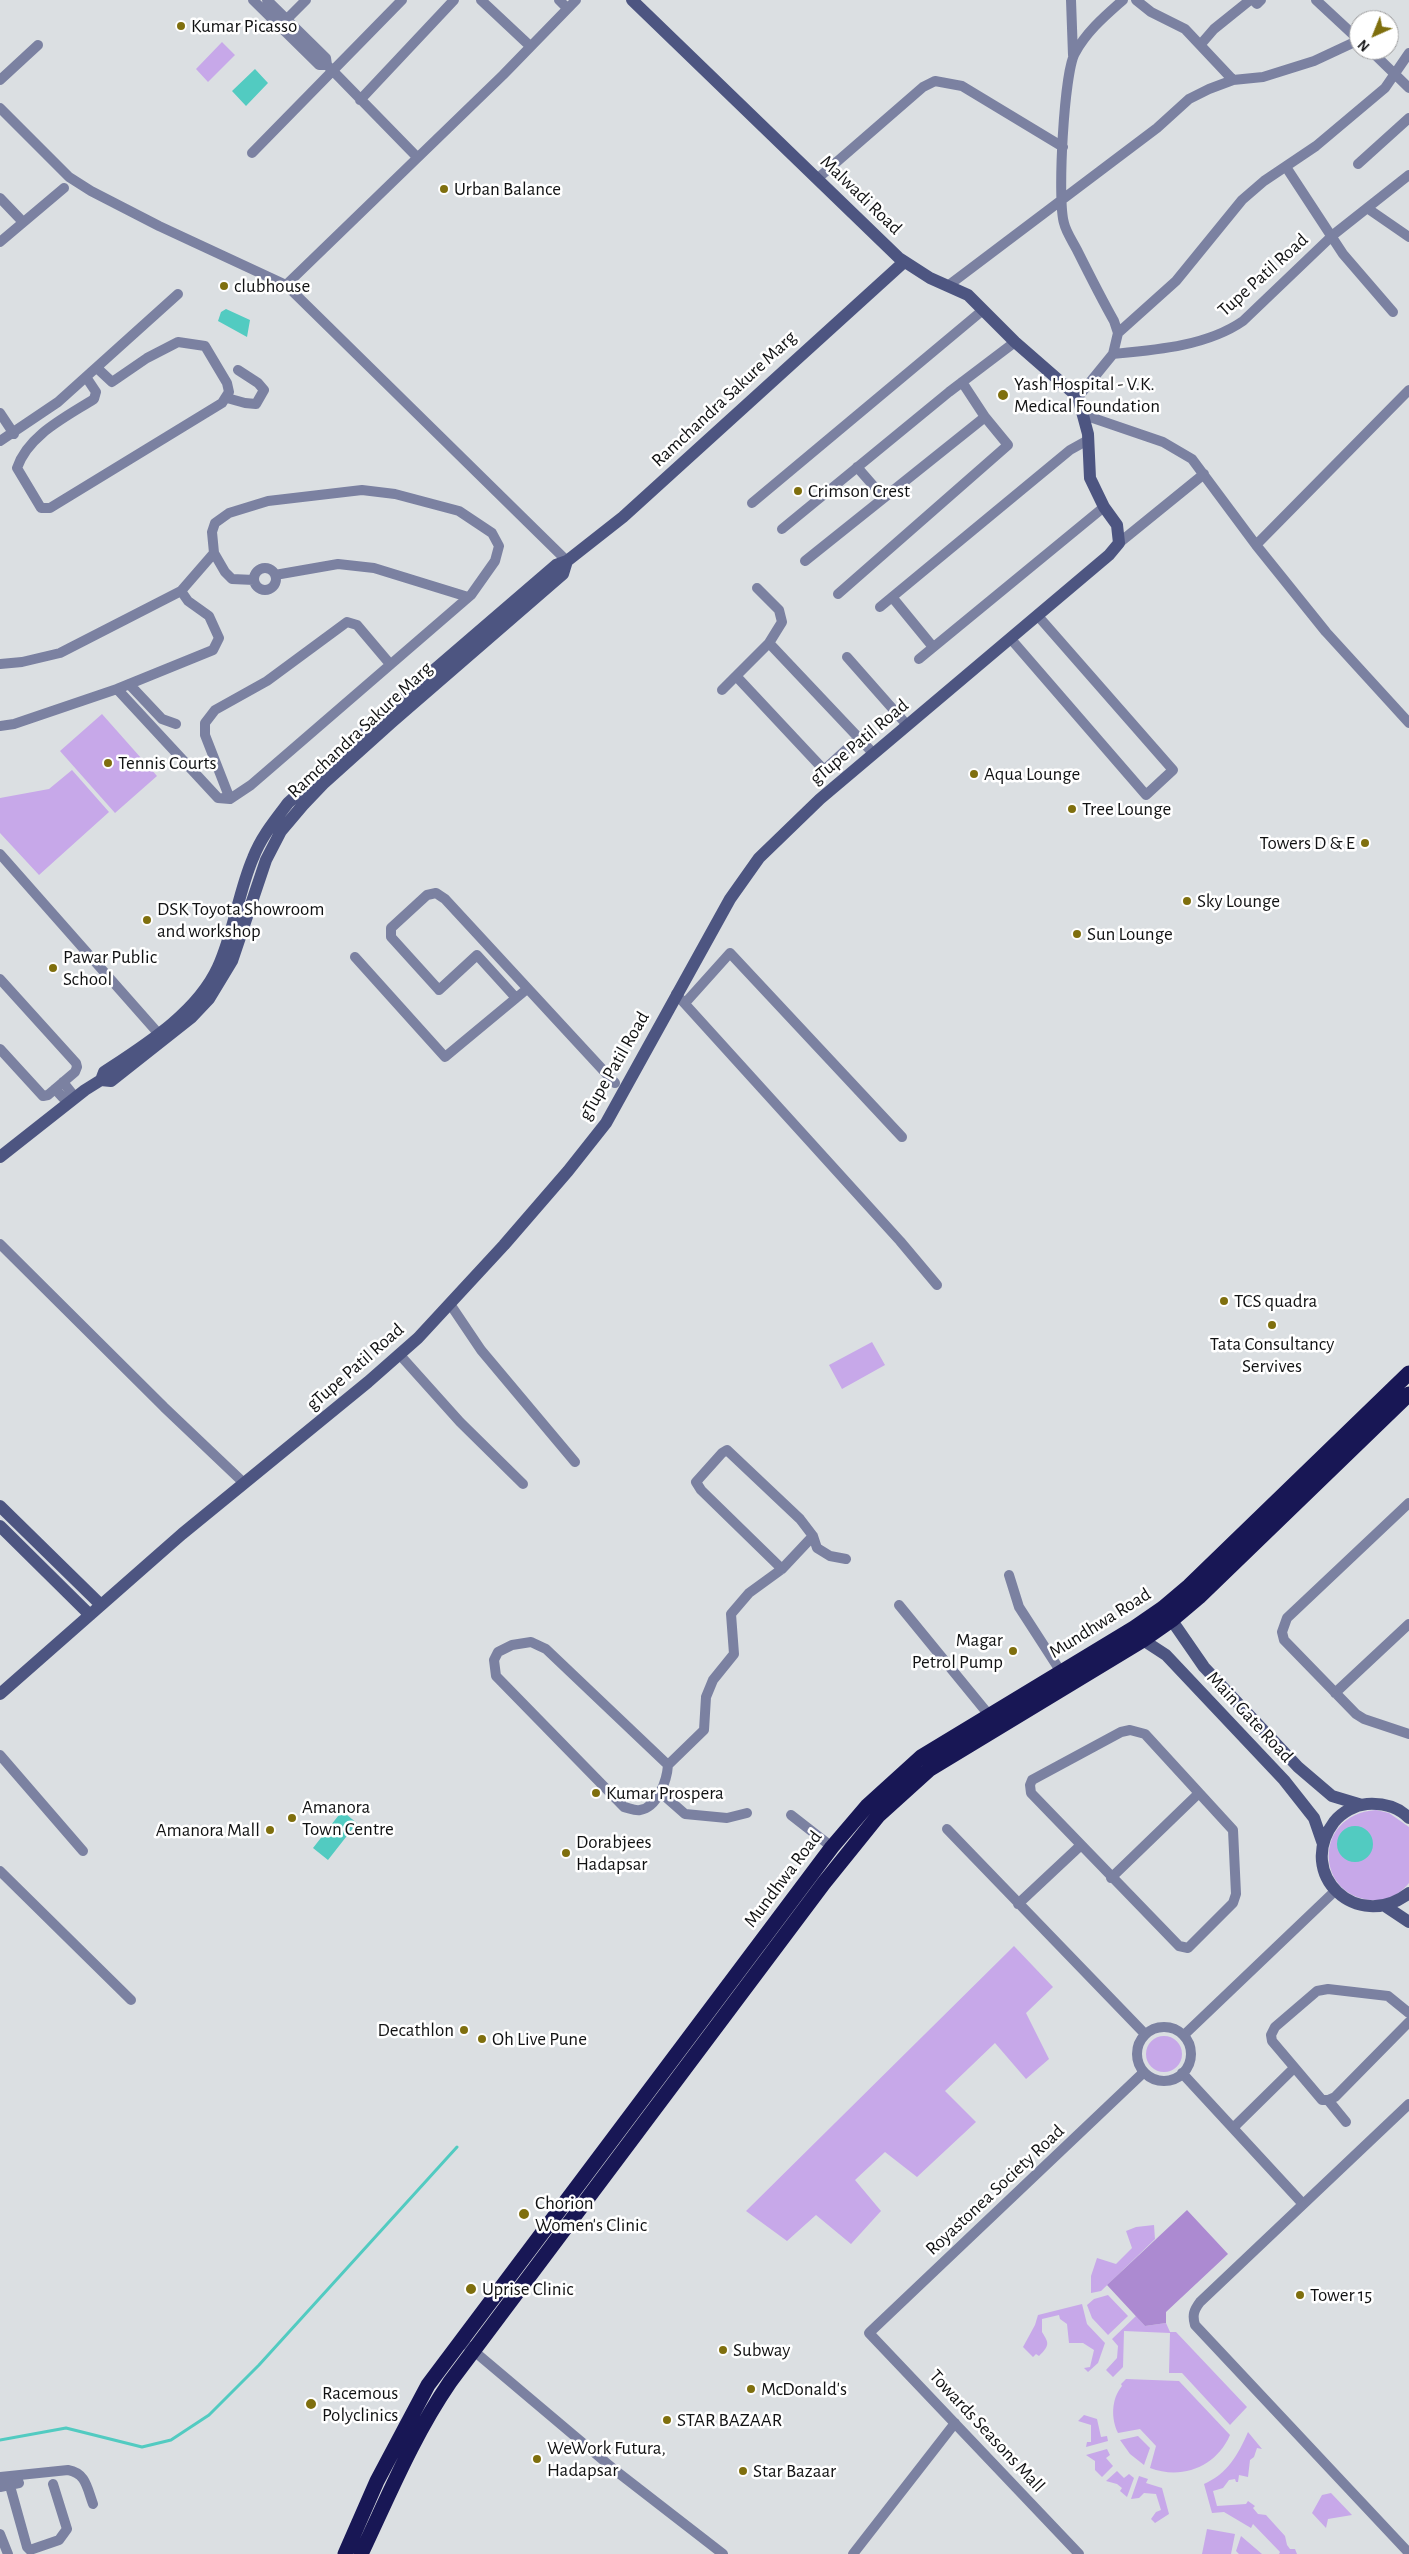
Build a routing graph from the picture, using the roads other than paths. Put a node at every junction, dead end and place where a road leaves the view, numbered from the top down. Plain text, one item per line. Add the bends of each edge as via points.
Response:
1 (253, 0) edge
2 (267, 0) edge
3 (306, 0) edge
4 (402, 0) edge
5 (454, 0) edge
6 (481, 0) edge
7 (559, 0) edge
8 (576, 0) edge
9 (632, 0) edge
10 (1071, 0) edge
11 (1123, 0) edge
12 (1136, 0) edge
13 (1251, 0) edge
14 (1261, 0) edge
15 (1316, 0) edge
16 (567, 8) junction
17 (283, 23) junction
18 (1349, 31) edge
19 (1201, 44) junction
20 (1349, 45) edge
21 (38, 46) dead end
22 (530, 46) junction
23 (1409, 53) edge
24 (1074, 54) junction
25 (1380, 60) edge
26 (330, 68) junction
27 (1396, 75) junction
28 (0, 80) edge
29 (1233, 80) junction
30 (1409, 88) edge
31 (360, 100) junction
32 (0, 108) edge
33 (1409, 118) edge
34 (1063, 147) junction
35 (252, 153) dead end
36 (417, 157) junction
37 (1358, 164) dead end
38 (1286, 167) junction
39 (1409, 175) edge
40 (816, 179) junction
41 (64, 188) dead end
42 (0, 198) edge
43 (1060, 202) junction
44 (1367, 208) junction
45 (23, 222) junction
46 (1333, 235) junction
47 (1409, 237) edge
48 (0, 242) edge
49 (904, 262) junction
50 (286, 285) junction
51 (949, 285) junction
52 (178, 294) dead end
53 (983, 310) junction
54 (1392, 312) dead end
55 (1118, 333) junction
56 (1015, 342) junction
57 (1113, 354) junction
58 (97, 368) junction
59 (238, 370) dead end
60 (86, 377) junction
61 (962, 382) junction
62 (1409, 390) edge
63 (1078, 397) junction
64 (227, 398) junction
65 (0, 413) edge
66 (1084, 415) junction
67 (985, 417) junction
68 (14, 434) junction
69 (1088, 440) junction
70 (0, 442) edge
71 (857, 467) junction
72 (1204, 474) junction
73 (884, 498) junction
74 (752, 504) dead end
75 (1104, 507) junction
76 (782, 529) dead end
77 (1119, 543) junction
78 (1256, 545) junction
79 (214, 553) junction
80 (567, 561) junction
81 (805, 561) dead end
82 (275, 575) junction
83 (254, 580) junction
84 (757, 588) dead end
85 (181, 591) junction
86 (838, 594) dead end
87 (468, 597) junction
88 (892, 597) junction
89 (880, 607) dead end
90 (1040, 619) junction
91 (1010, 638) junction
92 (770, 643) junction
93 (934, 647) junction
94 (847, 658) dead end
95 (919, 659) dead end
96 (0, 664) edge
97 (390, 664) junction
98 (736, 676) junction
99 (129, 684) junction
100 (117, 688) junction
101 (722, 690) dead end
102 (1409, 723) edge
103 (176, 724) dead end
104 (907, 725) junction
105 (0, 726) edge
106 (859, 738) junction
107 (874, 753) junction
108 (230, 799) junction
109 (0, 854) edge
110 (248, 896) junction
111 (355, 957) dead end
112 (0, 979) edge
113 (527, 988) junction
114 (516, 998) junction
115 (681, 998) junction
116 (158, 1032) junction
117 (0, 1049) edge
118 (101, 1080) junction
119 (63, 1082) junction
120 (615, 1083) dead end
121 (55, 1089) junction
122 (71, 1100) junction
123 (902, 1137) dead end
124 (0, 1157) edge
125 (0, 1244) edge
126 (937, 1285) dead end
127 (450, 1304) junction
128 (399, 1354) junction
129 (1409, 1373) edge
130 (1409, 1394) edge
131 (575, 1462) dead end
132 (244, 1483) junction
133 (523, 1484) dead end
134 (1409, 1503) edge
135 (0, 1506) edge
136 (0, 1526) edge
137 (813, 1536) junction
138 (846, 1558) dead end
139 (782, 1569) junction
140 (1009, 1575) dead end
141 (101, 1605) junction
142 (898, 1605) dead end
143 (1168, 1614) junction
144 (90, 1615) junction
145 (1409, 1624) edge
146 (1138, 1634) junction
147 (1061, 1672) junction
148 (1335, 1693) junction
149 (0, 1694) edge
150 (989, 1715) junction
151 (1409, 1734) edge
152 (0, 1755) edge
153 (668, 1765) junction
154 (660, 1792) junction
155 (1199, 1793) junction
156 (1362, 1804) junction
157 (747, 1813) dead end
158 (791, 1815) dead end
159 (1409, 1818) edge
160 (947, 1829) dead end
161 (1323, 1844) junction
162 (1080, 1846) junction
163 (832, 1847) junction
164 (83, 1851) dead end
165 (0, 1871) edge
166 (1111, 1878) junction
167 (1336, 1890) junction
168 (1409, 1893) edge
169 (1018, 1904) junction
170 (1385, 1906) junction
171 (1409, 1922) edge
172 (131, 2000) dead end
173 (1409, 2013) edge
174 (1409, 2022) edge
175 (1146, 2034) junction
176 (1184, 2035) junction
177 (1293, 2068) junction
178 (1144, 2072) junction
179 (1182, 2073) junction
180 (1328, 2100) junction
181 (1409, 2104) edge
182 (1346, 2122) dead end
183 (1233, 2128) junction
184 (1303, 2204) junction
185 (869, 2333) joint
186 (468, 2346) junction
187 (955, 2423) junction
188 (0, 2477) edge
189 (53, 2484) dead end
190 (10, 2485) edge
191 (93, 2504) dead end
192 (0, 2534) edge
193 (1409, 2553) edge
194 (8, 2554) edge
195 (345, 2554) edge
196 (361, 2554) edge
197 (723, 2554) edge
198 (853, 2554) edge
199 (1079, 2554) edge

1 - 17 street
2 - 17 street
3 - 17 street
4 - 26 street
5 - 31 street
6 - 22 street
7 - 16 street
8 - 16 street
9 - 40 street, Malwadi Road
10 - 24 street
11 - 24 street via 1098,21
12 - 19 street via 1185,29
13 - 14 street via 1257,4
13 - 19 street via 1214,29
15 - 18 street
16 - 22 street
17 - 26 street via 319,65
19 - 29 street
20 - 29 street via 1314,61 1263,77
21 - 28 street
22 - 36 street
23 - 27 street
24 - 34 street
25 - 27 street
26 - 31 street
26 - 35 street
27 - 30 street
27 - 38 street via 1316,146
29 - 43 street via 1189,100
31 - 36 street
32 - 50 street via 69,177 91,191
33 - 37 street
34 - 40 street via 962,86 934,81 922,87
34 - 43 street
36 - 50 street
38 - 46 street
38 - 55 street via 1242,200 1176,281
39 - 44 street, Tupe Patil Road
40 - 49 street, Malwadi Road
41 - 45 street
42 - 45 street
43 - 51 street
43 - 55 street via 1064,224
44 - 46 street, Tupe Patil Road
44 - 47 street
45 - 48 street
46 - 54 street via 1343,254
46 - 57 street, Tupe Patil Road via 1229,331 1172,347
49 - 51 street, Malwadi Road
49 - 80 street, Ramchandra Sakure Marg via 623,518
50 - 80 street
51 - 53 street, Malwadi Road via 968,295
52 - 58 street
53 - 56 street, Malwadi Road
53 - 74 street
55 - 57 street
56 - 61 street
56 - 63 street, Malwadi Road
57 - 63 street
58 - 60 street
58 - 64 street via 112,382 178,342 205,346 227,383
59 - 64 street via 264,390 256,404
60 - 64 street via 96,392 94,399 38,437 22,454 17,468 42,508 50,508
60 - 68 street
61 - 67 street
61 - 71 street
62 - 78 street
63 - 66 street
65 - 68 street
66 - 69 street
66 - 72 street via 1163,442 1192,459
67 - 73 street
67 - 86 street via 1008,445
68 - 70 street
69 - 75 street via 1090,478
69 - 88 street via 1070,450
71 - 73 street
71 - 76 street
72 - 77 street
72 - 78 street
73 - 81 street
75 - 77 street via 1117,525
75 - 93 street
77 - 90 street, gTupe Patil Road
78 - 102 street via 1326,632
79 - 83 street via 232,578
79 - 85 street
79 - 87 street via 212,532 215,523 229,513 268,501 362,490 395,494 459,512 492,533 499,546 496,561
80 - 110 street, Ramchandra Sakure Marg via 556,565 518,607 427,676 288,803 257,848
82 - 83 street via 270,569 263,568 256,571
82 - 83 street via 274,585 268,589 258,587
82 - 87 street via 338,564 374,568
84 - 92 street via 782,616 779,630
85 - 96 street via 60,653
85 - 99 street via 188,601 208,616 219,638 213,650
87 - 97 street
88 - 89 street
88 - 93 street
90 - 91 street, gTupe Patil Road
90 - 91 street via 1173,770 1146,795
91 - 104 street, gTupe Patil Road
92 - 98 street
92 - 106 street
93 - 95 street
94 - 104 street
97 - 108 street via 251,785
97 - 108 street via 357,625 347,622 267,681 215,710 206,723 205,735
98 - 101 street
98 - 106 street via 824,770
99 - 100 street
99 - 103 street via 162,719
100 - 105 street
100 - 108 street via 218,798
104 - 107 street, gTupe Patil Road
106 - 107 street
107 - 115 street, gTupe Patil Road via 815,803 759,858 730,899
109 - 116 street
110 - 116 street, Ramchandra Sakure Marg via 218,968 202,992
110 - 118 street, Ramchandra Sakure Marg via 232,961 209,999 192,1017 111,1081
111 - 114 street via 445,1057
112 - 119 street via 76,1063 75,1072
113 - 114 street
113 - 114 street via 436,893 427,895 391,928 391,937 439,990 477,955
113 - 120 street
115 - 123 street via 730,953
115 - 126 street
115 - 127 street, gTupe Patil Road via 606,1123 568,1171
116 - 118 street, Ramchandra Sakure Marg via 104,1072
117 - 121 street via 39,1094 48,1095
118 - 122 street, Ramchandra Sakure Marg
119 - 121 street
119 - 122 street
121 - 122 street
122 - 124 street, Ramchandra Sakure Marg
125 - 132 street
127 - 128 street, gTupe Patil Road
127 - 131 street via 487,1357
128 - 132 street, gTupe Patil Road
128 - 133 street via 460,1422
129 - 143 highway, Mundhwa Road via 1189,1586
130 - 143 highway, Mundhwa Road via 1199,1597
132 - 141 street, gTupe Patil Road
134 - 148 street via 1283,1625 1284,1640
135 - 141 street
136 - 144 street
137 - 138 street via 818,1548 830,1556
137 - 139 street
137 - 139 street via 800,1519 734,1455 727,1450 722,1453 696,1482 697,1486
139 - 153 street via 749,1593 731,1614 734,1654 713,1680 706,1697 704,1730
140 - 147 street via 1019,1607
141 - 144 street, gTupe Patil Road
142 - 150 street
143 - 146 highway, Mundhwa Road
143 - 156 street, Main Gate Road via 1204,1667 1298,1767 1332,1796
144 - 149 street, gTupe Patil Road
145 - 148 street
146 - 147 highway, Mundhwa Road
146 - 161 street, Main Gate Road via 1166,1655 1284,1780 1314,1818
146 - 186 highway, Mundhwa Road via 949,1756 878,1816
147 - 150 highway, Mundhwa Road
148 - 151 street via 1364,1720
150 - 163 highway, Mundhwa Road via 941,1743 902,1772
152 - 164 street
153 - 154 street via 667,1779
153 - 154 street via 546,1649 531,1642 512,1645 498,1652 494,1660 496,1676 624,1807 639,1810 648,1806
154 - 157 street via 685,1814 727,1818
155 - 162 street via 1145,1734 1130,1730 1121,1732 1030,1784 1031,1793
155 - 166 street
155 - 166 street via 1233,1830 1236,1894 1230,1909 1193,1946 1179,1946
156 - 159 street, Main Gate Road via 1392,1806
156 - 161 street via 1336,1819
158 - 163 street
160 - 169 street
161 - 167 street via 1325,1874
162 - 166 street
162 - 169 street
163 - 186 highway, Mundhwa Road
165 - 172 street
167 - 170 street via 1356,1904
167 - 176 street
168 - 170 street
169 - 175 street
170 - 171 street
173 - 177 street via 1388,1996 1328,1989 1317,1991 1275,2026 1271,2035
174 - 180 street via 1335,2097
175 - 176 street via 1152,2029 1167,2027
175 - 178 street via 1137,2054
176 - 179 street via 1191,2053
177 - 180 street via 1322,2100
177 - 183 street
178 - 179 street via 1161,2080 1176,2078
178 - 185 street, Royastonea Society Road
179 - 183 street
180 - 182 street
181 - 184 street
183 - 184 street
184 - 193 street via 1200,2302 1194,2311 1195,2325
185 - 187 street, Towards Seasons Mall
186 - 195 highway, Mundhwa Road via 428,2385 377,2481
186 - 196 highway, Mundhwa Road via 431,2410
186 - 197 street via 616,2471
187 - 198 street
187 - 199 street, Towards Seasons Mall
188 - 191 street via 68,2470 78,2472
189 - 190 street via 67,2529 59,2540 30,2550
192 - 194 street

